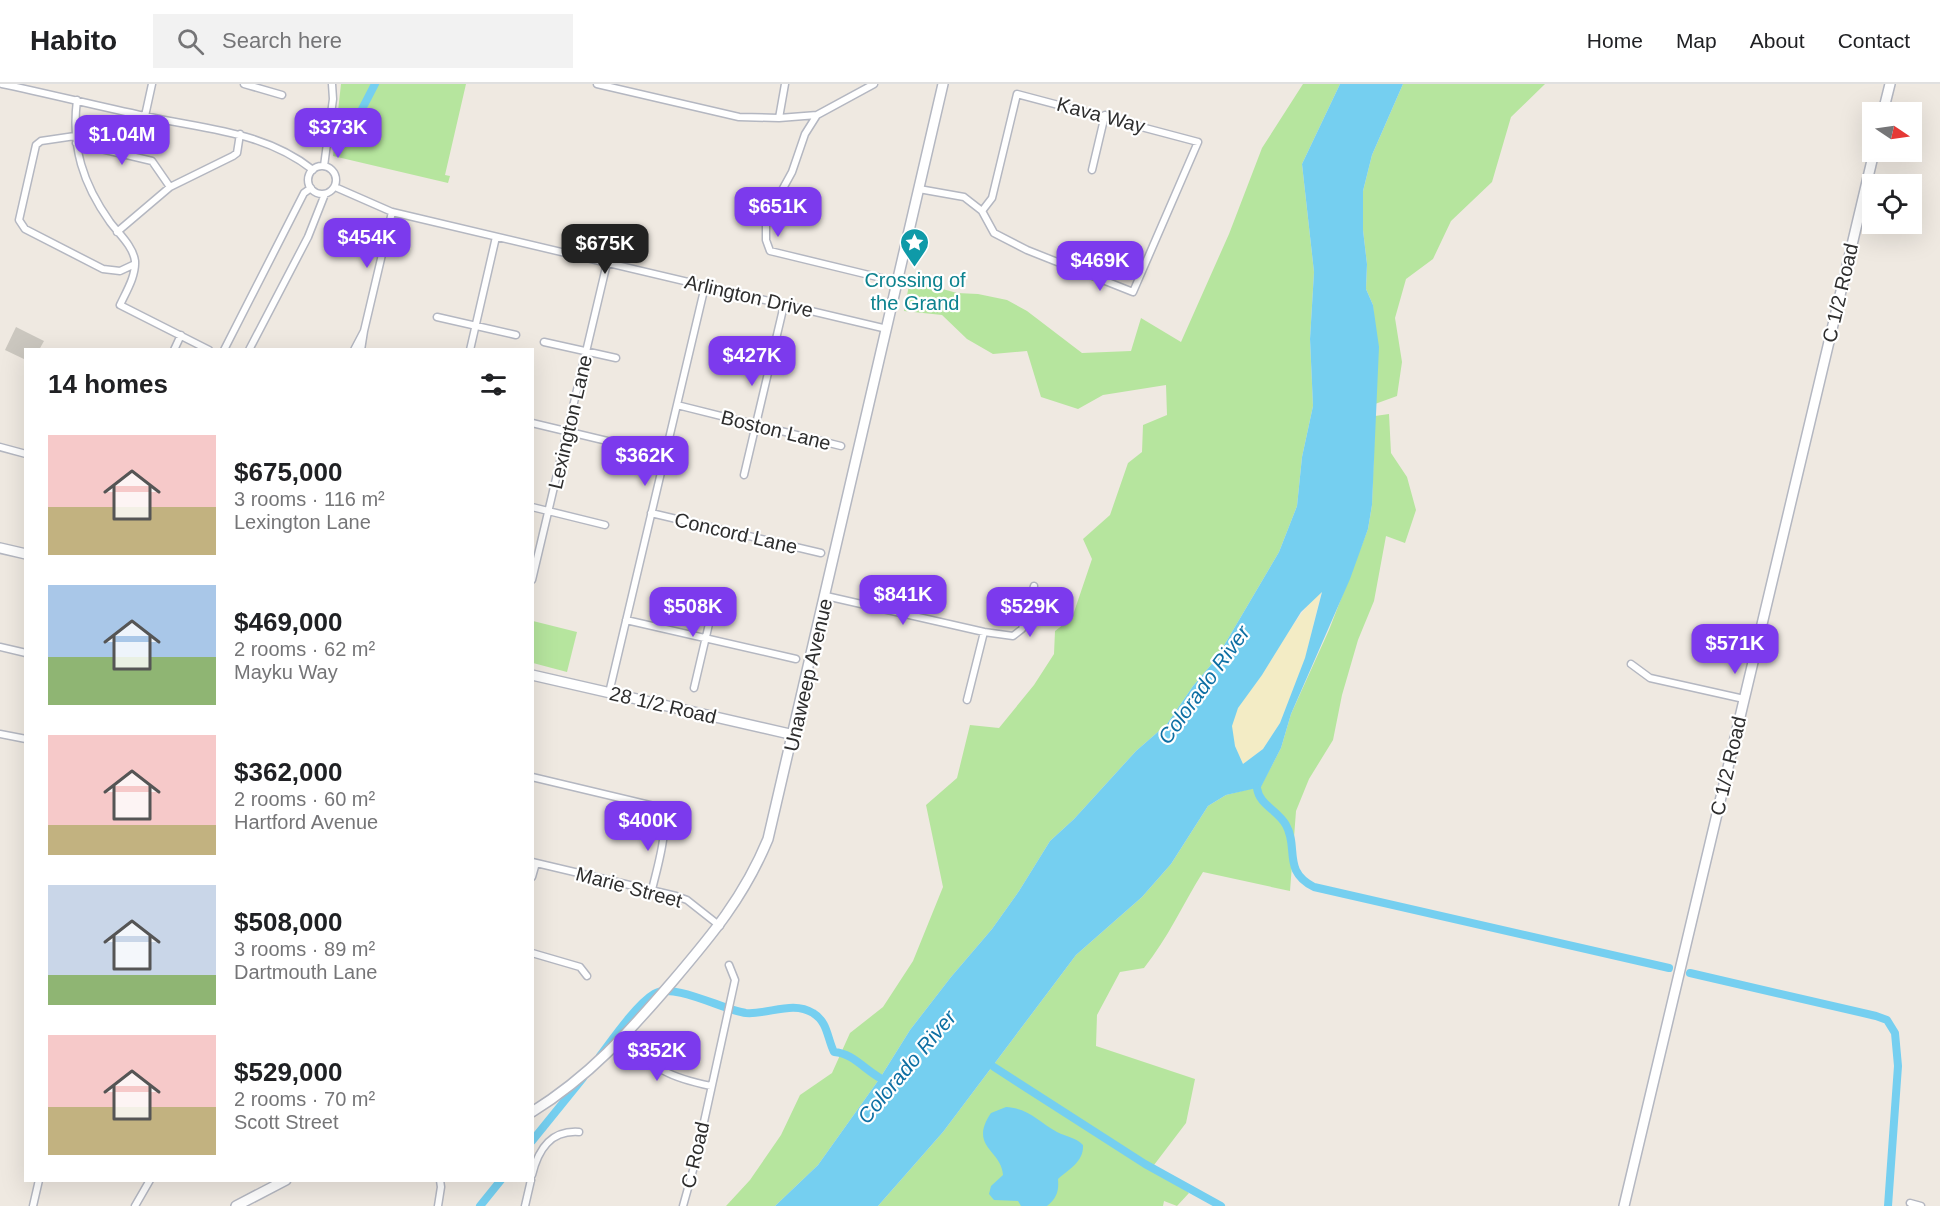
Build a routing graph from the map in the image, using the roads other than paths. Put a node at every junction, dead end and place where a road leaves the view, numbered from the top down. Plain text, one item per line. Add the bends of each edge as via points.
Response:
1 (2, 84) edge
2 (152, 84) edge
3 (244, 84) edge
4 (332, 84) edge
5 (597, 84) edge
6 (641, 84) edge
7 (785, 84) edge
8 (874, 84) edge
9 (944, 84) edge
10 (1890, 84) edge
11 (639, 93) junction
12 (282, 94) dead end
13 (77, 100) junction
14 (1886, 102) edge
15 (817, 115) junction
16 (145, 116) junction
17 (1105, 116) junction
18 (779, 118) junction
19 (240, 134) junction
20 (75, 140) junction
21 (1872, 162) edge
22 (324, 166) junction
23 (313, 170) junction
24 (1092, 170) dead end
25 (170, 187) junction
26 (334, 187) junction
27 (311, 188) junction
28 (919, 189) junction
29 (325, 194) junction
30 (982, 211) junction
31 (392, 212) junction
32 (117, 232) junction
33 (496, 237) junction
34 (607, 263) junction
35 (135, 264) junction
36 (898, 282) junction
37 (705, 286) junction
38 (784, 304) junction
39 (437, 317) dead end
40 (476, 326) junction
41 (887, 329) junction
42 (364, 331) junction
43 (516, 335) dead end
44 (181, 336) junction
45 (544, 342) dead end
46 (175, 348) edge
47 (204, 348) edge
48 (225, 348) edge
49 (250, 348) edge
50 (355, 348) edge
51 (361, 348) edge
52 (470, 348) edge
53 (586, 352) junction
54 (616, 358) dead end
55 (677, 405) junction
56 (534, 423) edge
57 (756, 425) junction
58 (567, 431) junction
59 (624, 445) dead end
60 (841, 446) dead end
61 (0, 447) edge
62 (24, 453) edge
63 (744, 475) dead end
64 (534, 507) edge
65 (549, 511) junction
66 (651, 513) junction
67 (606, 525) dead end
68 (0, 548) edge
69 (821, 553) dead end
70 (24, 554) edge
71 (534, 572) edge
72 (1034, 586) dead end
73 (716, 594) dead end
74 (826, 596) junction
75 (626, 620) junction
76 (984, 632) junction
77 (705, 638) junction
78 (0, 647) edge
79 (24, 653) edge
80 (796, 659) dead end
81 (1631, 664) dead end
82 (534, 675) edge
83 (694, 688) dead end
84 (609, 693) junction
85 (1744, 699) junction
86 (968, 700) dead end
87 (0, 734) edge
88 (794, 735) junction
89 (24, 739) edge
90 (534, 777) edge
91 (534, 863) edge
92 (652, 890) junction
93 (720, 926) junction
94 (534, 954) edge
95 (729, 965) dead end
96 (587, 976) dead end
97 (624, 1039) junction
98 (711, 1086) junction
99 (534, 1111) edge
100 (579, 1132) dead end
101 (534, 1167) edge
102 (39, 1182) edge
103 (149, 1182) edge
104 (282, 1182) edge
105 (440, 1182) edge
106 (531, 1182) edge
107 (1910, 1203) dead end
108 (33, 1206) edge
109 (135, 1206) edge
110 (236, 1206) edge
111 (438, 1206) edge
112 (525, 1206) edge
113 (683, 1206) edge
114 (1624, 1206) edge
115 (1921, 1206) edge

1 - 13 street
2 - 16 street
3 - 12 street
4 - 22 street
5 - 11 street
6 - 11 street
7 - 18 street
8 - 15 street
9 - 28 street, Unaweep Avenue
10 - 14 street
11 - 18 street via 739,117
13 - 16 street
13 - 20 street
15 - 18 street
15 - 36 street via 766,223 770,251
16 - 19 street
17 - 24 street
17 - 30 street, Kava Way via 1017,94 992,198
17 - 30 street, Kava Way via 1198,142 1133,292 1010,242 994,232
19 - 23 street via 274,145
19 - 25 street via 237,153
20 - 25 street via 152,161
20 - 32 street via 93,195
20 - 35 street via 41,141 36,145 19,220 25,229 103,269 120,271
21 - 85 street, C 1/2 Road
22 - 23 street
22 - 26 street via 334,172
23 - 27 street via 308,181
25 - 32 street
26 - 29 street
26 - 31 street, Arlington Drive
27 - 29 street
27 - 48 street via 304,193
28 - 30 street via 964,196
28 - 36 street, Unaweep Avenue
29 - 49 street via 308,237
31 - 33 street, Arlington Drive
31 - 42 street
32 - 35 street via 129,246
33 - 34 street, Arlington Drive
33 - 40 street
34 - 37 street, Arlington Drive
34 - 53 street, Lexington Lane
35 - 44 street via 120,305
36 - 41 street, Unaweep Avenue
37 - 38 street, Arlington Drive
37 - 55 street
38 - 41 street, Arlington Drive
38 - 57 street
39 - 40 street
40 - 43 street
40 - 52 street
41 - 74 street, Unaweep Avenue
42 - 50 street
42 - 51 street
44 - 46 street
44 - 47 street
45 - 53 street
53 - 54 street
53 - 58 street, Lexington Lane
55 - 57 street, Boston Lane
55 - 66 street
56 - 58 street
57 - 60 street, Boston Lane
57 - 63 street
58 - 59 street
58 - 65 street, Lexington Lane
61 - 62 street
64 - 65 street
65 - 67 street
65 - 71 street, Lexington Lane
66 - 69 street, Concord Lane
66 - 75 street
68 - 70 street
72 - 76 street via 1018,634 1009,637
73 - 77 street
74 - 76 street
74 - 88 street, Unaweep Avenue
75 - 77 street
75 - 84 street
76 - 86 street
77 - 80 street
77 - 83 street
78 - 79 street
81 - 85 street via 1650,678
82 - 84 street, 28 1/2 Road
84 - 88 street, 28 1/2 Road
85 - 114 street, C 1/2 Road
87 - 89 street
88 - 93 street, Unaweep Avenue via 768,839 747,885
90 - 92 street via 663,811 665,829
91 - 92 street, Marie Street
92 - 93 street, Marie Street via 687,900
93 - 97 street, Unaweep Avenue
94 - 96 street via 580,967
95 - 98 street, C Road via 735,980
97 - 98 street via 664,1072
97 - 99 street, Unaweep Avenue via 565,1092
98 - 113 street, C Road
100 - 101 street via 560,1134 548,1141
102 - 108 street
103 - 109 street
104 - 110 street
105 - 111 street
106 - 112 street
107 - 115 street

